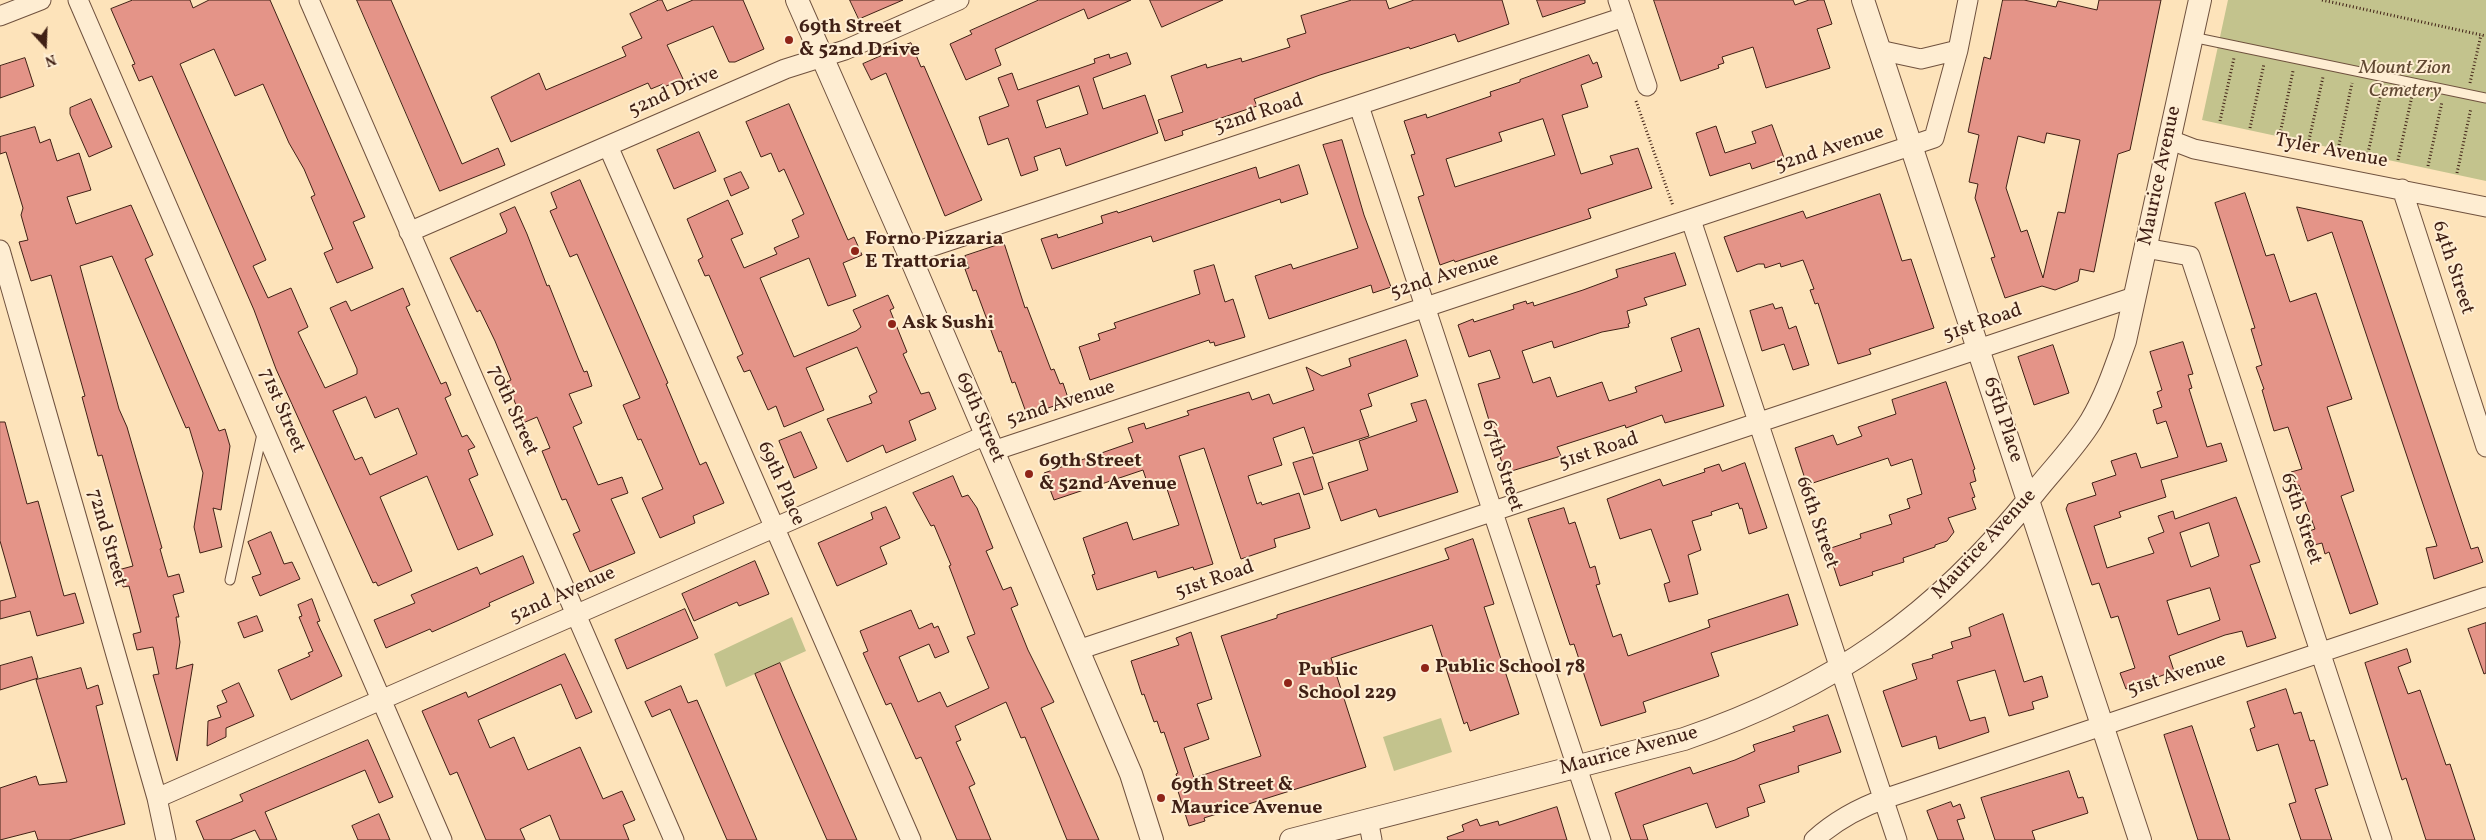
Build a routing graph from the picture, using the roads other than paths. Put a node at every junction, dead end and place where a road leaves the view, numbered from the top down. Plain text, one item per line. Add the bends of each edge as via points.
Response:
1 (41, 0) edge
2 (78, 0) edge
3 (309, 0) edge
4 (797, 0) edge
5 (959, 0) edge
6 (1863, 0) edge
7 (1968, 0) edge
8 (2200, 0) edge
9 (1621, 9) edge
10 (0, 16) edge
11 (2192, 37) junction
12 (1879, 50) junction
13 (1958, 50) junction
14 (821, 57) junction
15 (1640, 90) road end
16 (2486, 98) edge
17 (1359, 106) junction
18 (2168, 139) junction
19 (608, 146) junction
20 (1911, 147) junction
21 (2402, 189) junction
22 (2486, 207) edge
23 (1691, 220) junction
24 (409, 232) junction
25 (2145, 248) junction
26 (0, 250) edge
27 (909, 254) junction
28 (2134, 297) junction
29 (1426, 308) junction
30 (1978, 349) junction
31 (1759, 423) junction
32 (264, 426) junction
33 (990, 443) junction
34 (2486, 447) edge
35 (2028, 500) junction
36 (1493, 512) junction
37 (774, 526) junction
38 (230, 580) dead end
39 (2486, 597) edge
40 (576, 615) junction
41 (1078, 650) junction
42 (2320, 652) junction
43 (1841, 668) junction
44 (382, 700) junction
45 (2102, 725) junction
46 (1577, 767) junction
47 (157, 798) junction
48 (1884, 799) junction
49 (1370, 829) edge
50 (1329, 834) edge
51 (166, 840) edge
52 (442, 840) edge
53 (674, 840) edge
54 (911, 840) edge
55 (1152, 840) edge
56 (1291, 840) edge
57 (1601, 840) edge
58 (1814, 840) edge
59 (1897, 840) edge
60 (2140, 840) edge
61 (2382, 840) edge

1 - 10 street
2 - 32 street, 71st Street
3 - 24 street, 70th Street
4 - 14 street, 69th Street
5 - 14 street, 52nd Drive via 852,48
6 - 12 street, 65th Place
7 - 13 street
8 - 11 street, Maurice Avenue
9 - 15 street
9 - 17 street, 52nd Road
11 - 16 lane
11 - 18 street, Maurice Avenue
12 - 13 street via 1921,59
12 - 20 street, 65th Place
13 - 20 street, 52nd Avenue via 1934,138
14 - 19 street, 52nd Drive via 785,69
14 - 27 street, 69th Street
17 - 27 street, 52nd Road
17 - 29 street, 67th Street
18 - 21 street, Tyler Avenue via 2194,149
18 - 25 street, Maurice Avenue
19 - 24 street, 52nd Drive
19 - 37 street, 69th Place
20 - 23 street, 52nd Avenue
20 - 30 street, 65th Place
21 - 22 street, Tyler Avenue
21 - 34 street, 64th Street
23 - 29 street, 52nd Avenue
23 - 31 street, 66th Street
24 - 40 street, 70th Street
25 - 28 street, Maurice Avenue
25 - 42 street, 65th Street via 2190,256
26 - 47 street, 72nd Street
27 - 33 street, 69th Street
28 - 30 street, 51st Road
28 - 35 street, Maurice Avenue via 2125,341 2111,381 2091,421
29 - 33 street, 52nd Avenue
29 - 36 street, 67th Street
30 - 31 street, 51st Road
30 - 35 street, 65th Place
31 - 36 street, 51st Road
31 - 43 street, 66th Street
32 - 38 lane
32 - 44 street, 71st Street
33 - 37 street, 52nd Avenue
33 - 41 street, 69th Street
35 - 43 street, Maurice Avenue via 1976,561 1942,594 1906,624
35 - 45 street, 65th Place
36 - 41 street, 51st Road
36 - 46 street, 67th Street
37 - 40 street, 52nd Avenue
37 - 54 street, 69th Place
39 - 42 street, 51st Avenue
40 - 44 street, 52nd Avenue
40 - 53 street, 70th Street
41 - 55 street, 69th Street via 1131,774
42 - 45 street, 51st Avenue
42 - 61 street, 65th Street
43 - 46 street, Maurice Avenue via 1730,724
43 - 48 street, 66th Street
44 - 47 street, 52nd Avenue
44 - 52 street, 71st Street
45 - 48 street, 51st Avenue
45 - 60 street, 65th Place
46 - 49 street, Maurice Avenue
46 - 57 street, 67th Street
47 - 51 street, 72nd Street
48 - 58 street, 51st Avenue via 1853,811
48 - 59 street, 66th Street
49 - 50 street, Maurice Avenue
50 - 56 street, Maurice Avenue

